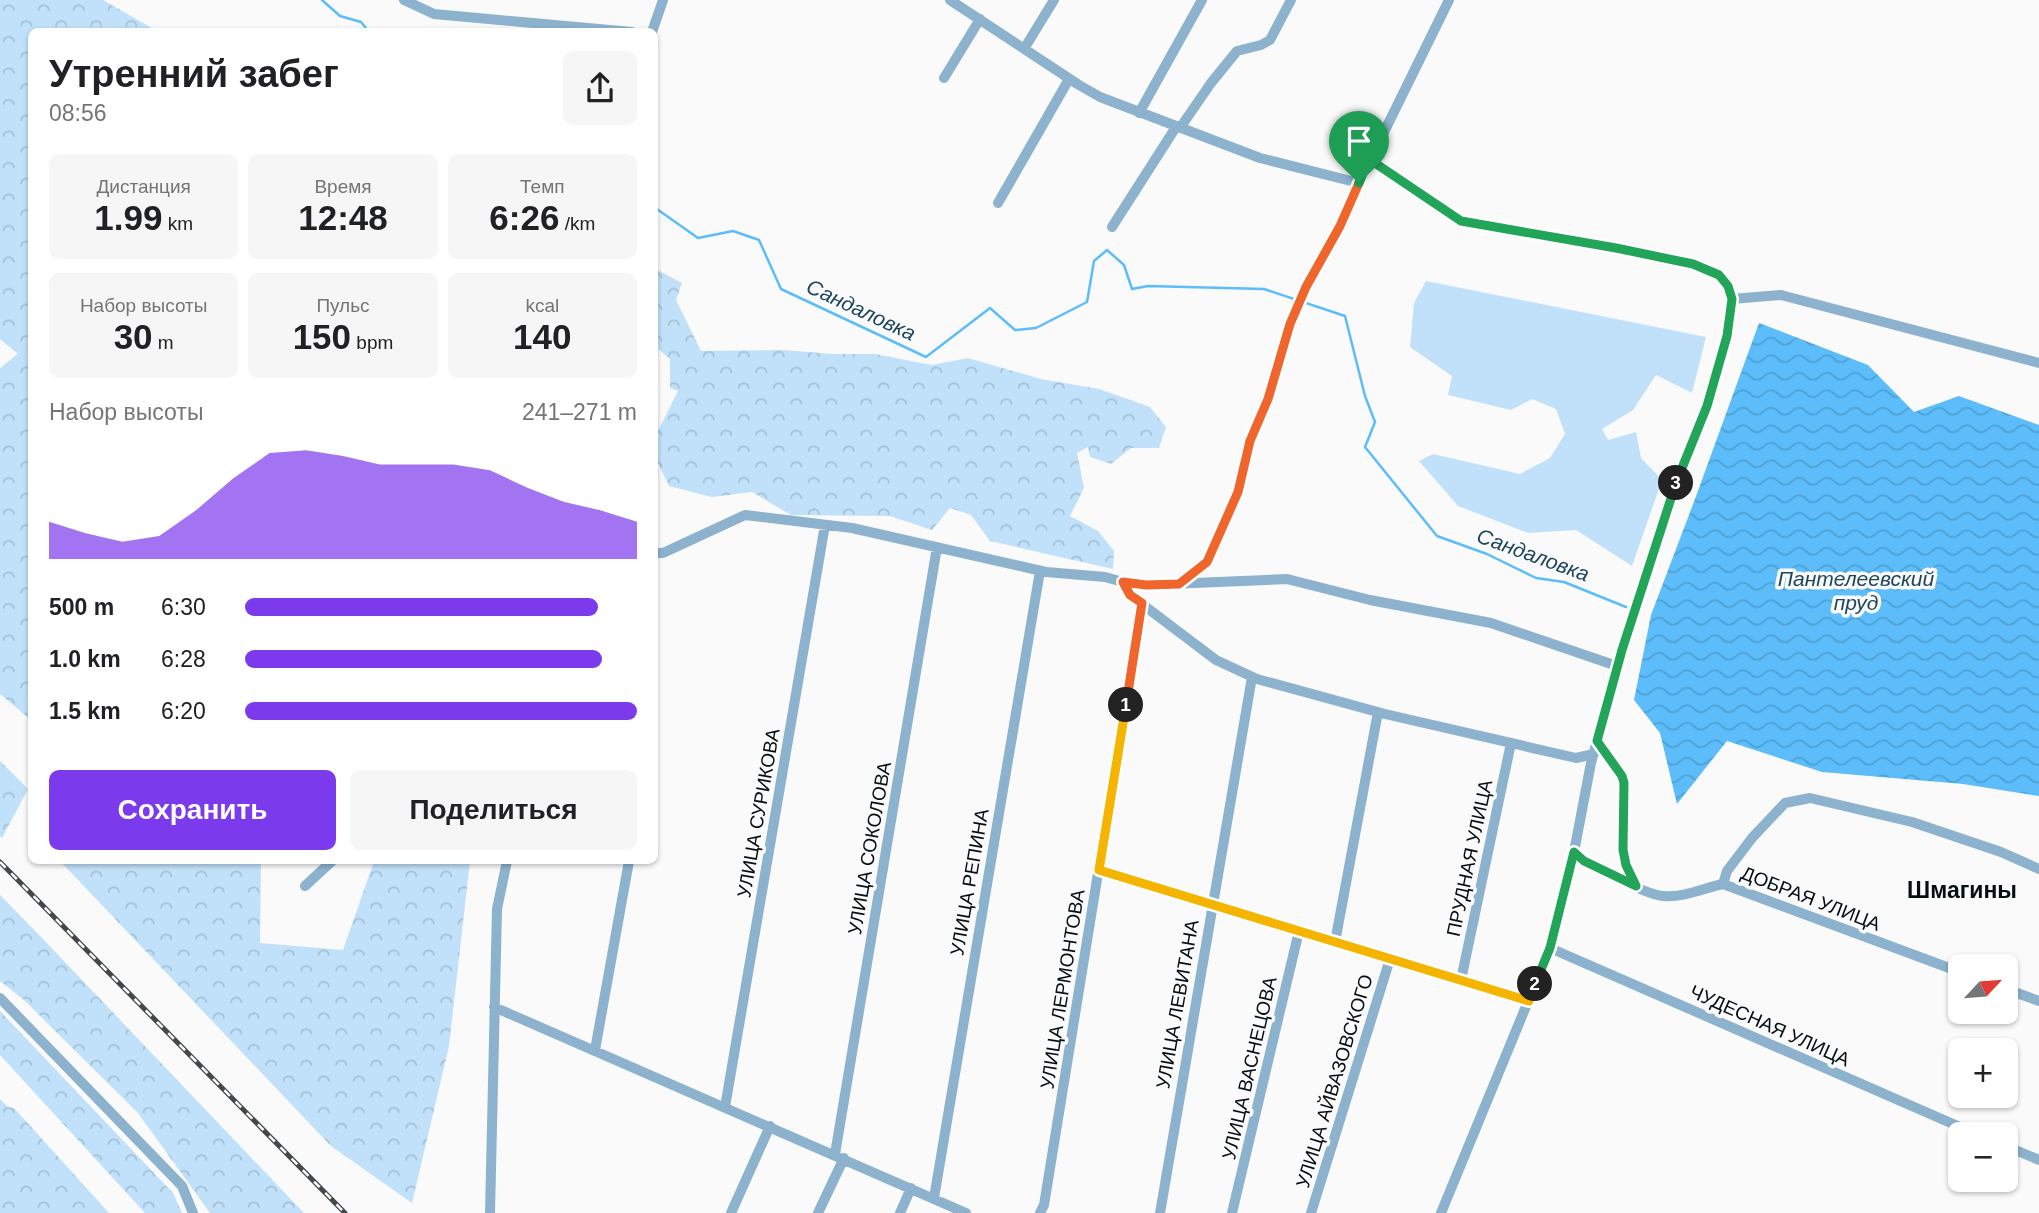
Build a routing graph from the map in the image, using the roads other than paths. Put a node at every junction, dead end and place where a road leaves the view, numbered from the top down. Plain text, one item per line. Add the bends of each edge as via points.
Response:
1 (404, 0) edge
2 (663, 0) edge
3 (950, 0) edge
4 (1054, 0) edge
5 (1202, 0) edge
6 (1292, 0) edge
7 (1449, 0) edge
8 (979, 19) junction
9 (588, 28) edge
10 (653, 28) edge
11 (1024, 49) junction
12 (944, 78) dead end
13 (1069, 79) junction
14 (1139, 113) junction
15 (1178, 127) junction
16 (1369, 159) junction
17 (1359, 183) junction
18 (998, 203) dead end
19 (1111, 227) dead end
20 (1732, 299) junction
21 (2039, 363) edge
22 (825, 525) junction
23 (937, 547) junction
24 (658, 553) edge
25 (1040, 571) junction
26 (1123, 582) junction
27 (1179, 584) junction
28 (1142, 603) junction
29 (1617, 666) junction
30 (1252, 677) junction
31 (1378, 712) junction
32 (1597, 741) junction
33 (1511, 743) junction
34 (1594, 754) junction
35 (1574, 852) junction
36 (329, 864) edge
37 (506, 864) edge
38 (628, 864) edge
39 (2039, 869) edge
40 (1099, 870) junction
41 (1723, 884) junction
42 (305, 886) dead end
43 (1636, 886) junction
44 (1212, 904) junction
45 (1299, 931) junction
46 (1335, 942) junction
47 (1550, 948) junction
48 (1390, 959) junction
49 (1948, 968) edge
50 (1461, 980) junction
51 (2018, 993) edge
52 (0, 998) edge
53 (1529, 1001) junction
54 (2039, 1001) edge
55 (494, 1007) junction
56 (595, 1051) junction
57 (725, 1107) junction
58 (1949, 1122) edge
59 (770, 1126) junction
60 (2018, 1151) edge
61 (839, 1156) junction
62 (2039, 1160) edge
63 (911, 1188) junction
64 (934, 1198) junction
65 (193, 1213) edge
66 (490, 1213) edge
67 (731, 1213) edge
68 (818, 1213) edge
69 (900, 1213) edge
70 (966, 1213) edge
71 (1040, 1213) edge
72 (1160, 1213) edge
73 (1233, 1213) edge
74 (1311, 1213) edge
75 (1441, 1213) edge

1 - 9 street via 434,14
2 - 10 street
3 - 8 street
4 - 11 street
5 - 14 street
6 - 15 street via 1270,40 1237,51
7 - 16 street
8 - 11 street
8 - 12 street
11 - 13 street
13 - 14 street
13 - 18 street
14 - 15 street
15 - 17 street via 1260,158
15 - 19 street
16 - 17 street
16 - 20 street via 1461,221 1693,264 1719,275
17 - 27 street via 1290,324 1250,441 1238,492 1207,562
20 - 21 street via 1781,295
20 - 29 street via 1727,336 1707,406 1664,518
22 - 23 street
22 - 24 street via 745,515
22 - 57 street, УЛИЦА СУРИКОВА
23 - 25 street
23 - 61 street, УЛИЦА СОКОЛОВА
25 - 26 street
25 - 64 street, УЛИЦА РЕПИНА
26 - 27 street
26 - 28 street via 1130,595
27 - 29 street via 1287,579 1491,623
28 - 30 street via 1216,660
28 - 40 street, УЛИЦА ЛЕРМОНТОВА
29 - 32 street
30 - 31 street
30 - 44 street, УЛИЦА ЛЕВИТАНА
31 - 33 street
31 - 46 street
32 - 34 street
32 - 43 street via 1624,783 1623,850
33 - 34 street via 1576,758
33 - 50 street, ПРУДНАЯ УЛИЦА
34 - 35 street
35 - 43 street, ДОБРАЯ УЛИЦА
35 - 47 street
36 - 42 street
37 - 55 street via 497,909
38 - 56 street
39 - 41 street via 1912,822 1810,798 1785,803 1752,838 1727,871
40 - 44 street
40 - 71 street, УЛИЦА ЛЕРМОНТОВА
41 - 43 street, ДОБРАЯ УЛИЦА via 1661,896
41 - 49 street, ДОБРАЯ УЛИЦА
44 - 45 street
44 - 72 street, УЛИЦА ЛЕВИТАНА
45 - 46 street
45 - 73 street, УЛИЦА ВАСНЕЦОВА
46 - 48 street
47 - 53 street
47 - 58 street, ЧУДЕСНАЯ УЛИЦА
48 - 50 street
48 - 74 street, УЛИЦА АЙВАЗОВСКОГО
50 - 53 street
51 - 54 street
52 - 65 street via 182,1186
53 - 75 street
55 - 56 street
55 - 66 street
56 - 57 street
57 - 59 street
59 - 61 street
59 - 67 street
60 - 62 street
61 - 63 street
61 - 68 street, УЛИЦА СОКОЛОВА
63 - 64 street
63 - 69 street
64 - 70 street

